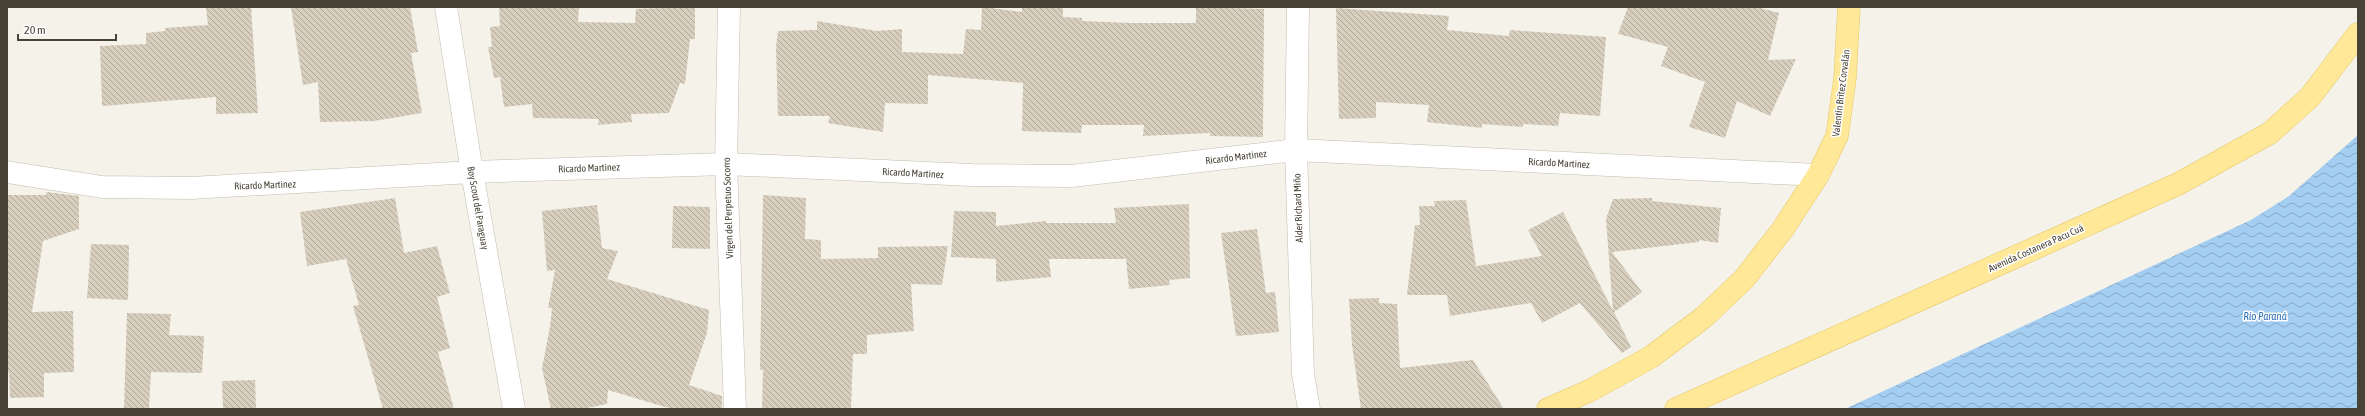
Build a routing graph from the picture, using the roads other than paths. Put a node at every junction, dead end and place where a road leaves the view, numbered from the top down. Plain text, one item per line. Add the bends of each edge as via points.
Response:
1 (446, 7) edge
2 (729, 7) edge
3 (1298, 7) edge
4 (1850, 7) edge
5 (2358, 34) edge
6 (1296, 150) junction
7 (726, 164) junction
8 (7, 172) edge
9 (472, 172) junction
10 (1818, 175) junction
11 (514, 409) edge
12 (735, 409) edge
13 (1309, 409) edge
14 (1548, 409) edge
15 (1676, 409) edge

1 - 9 street, Boy Scout del Paraguay
2 - 7 street, Virgen del Perpetuo Socorro
3 - 6 street, Alder Richard Miño
4 - 10 main road, Valentín Brítez Corvalán via 1845,78 1837,136
5 - 15 main road, Avenida Costanera Pacu Cuá via 2310,97 2270,133 2228,157 2178,184
6 - 7 street, Ricardo Martinez via 1072,176 972,175
6 - 10 street, Ricardo Martinez
6 - 13 street, Alder Richard Miño via 1304,374
7 - 9 street, Ricardo Martinez
7 - 12 street, Virgen del Perpetuo Socorro
8 - 9 street, Ricardo Martinez via 102,187 191,188
9 - 11 street, Boy Scout del Paraguay
10 - 14 main road via 1783,229 1744,279 1704,317 1651,358 1589,391

